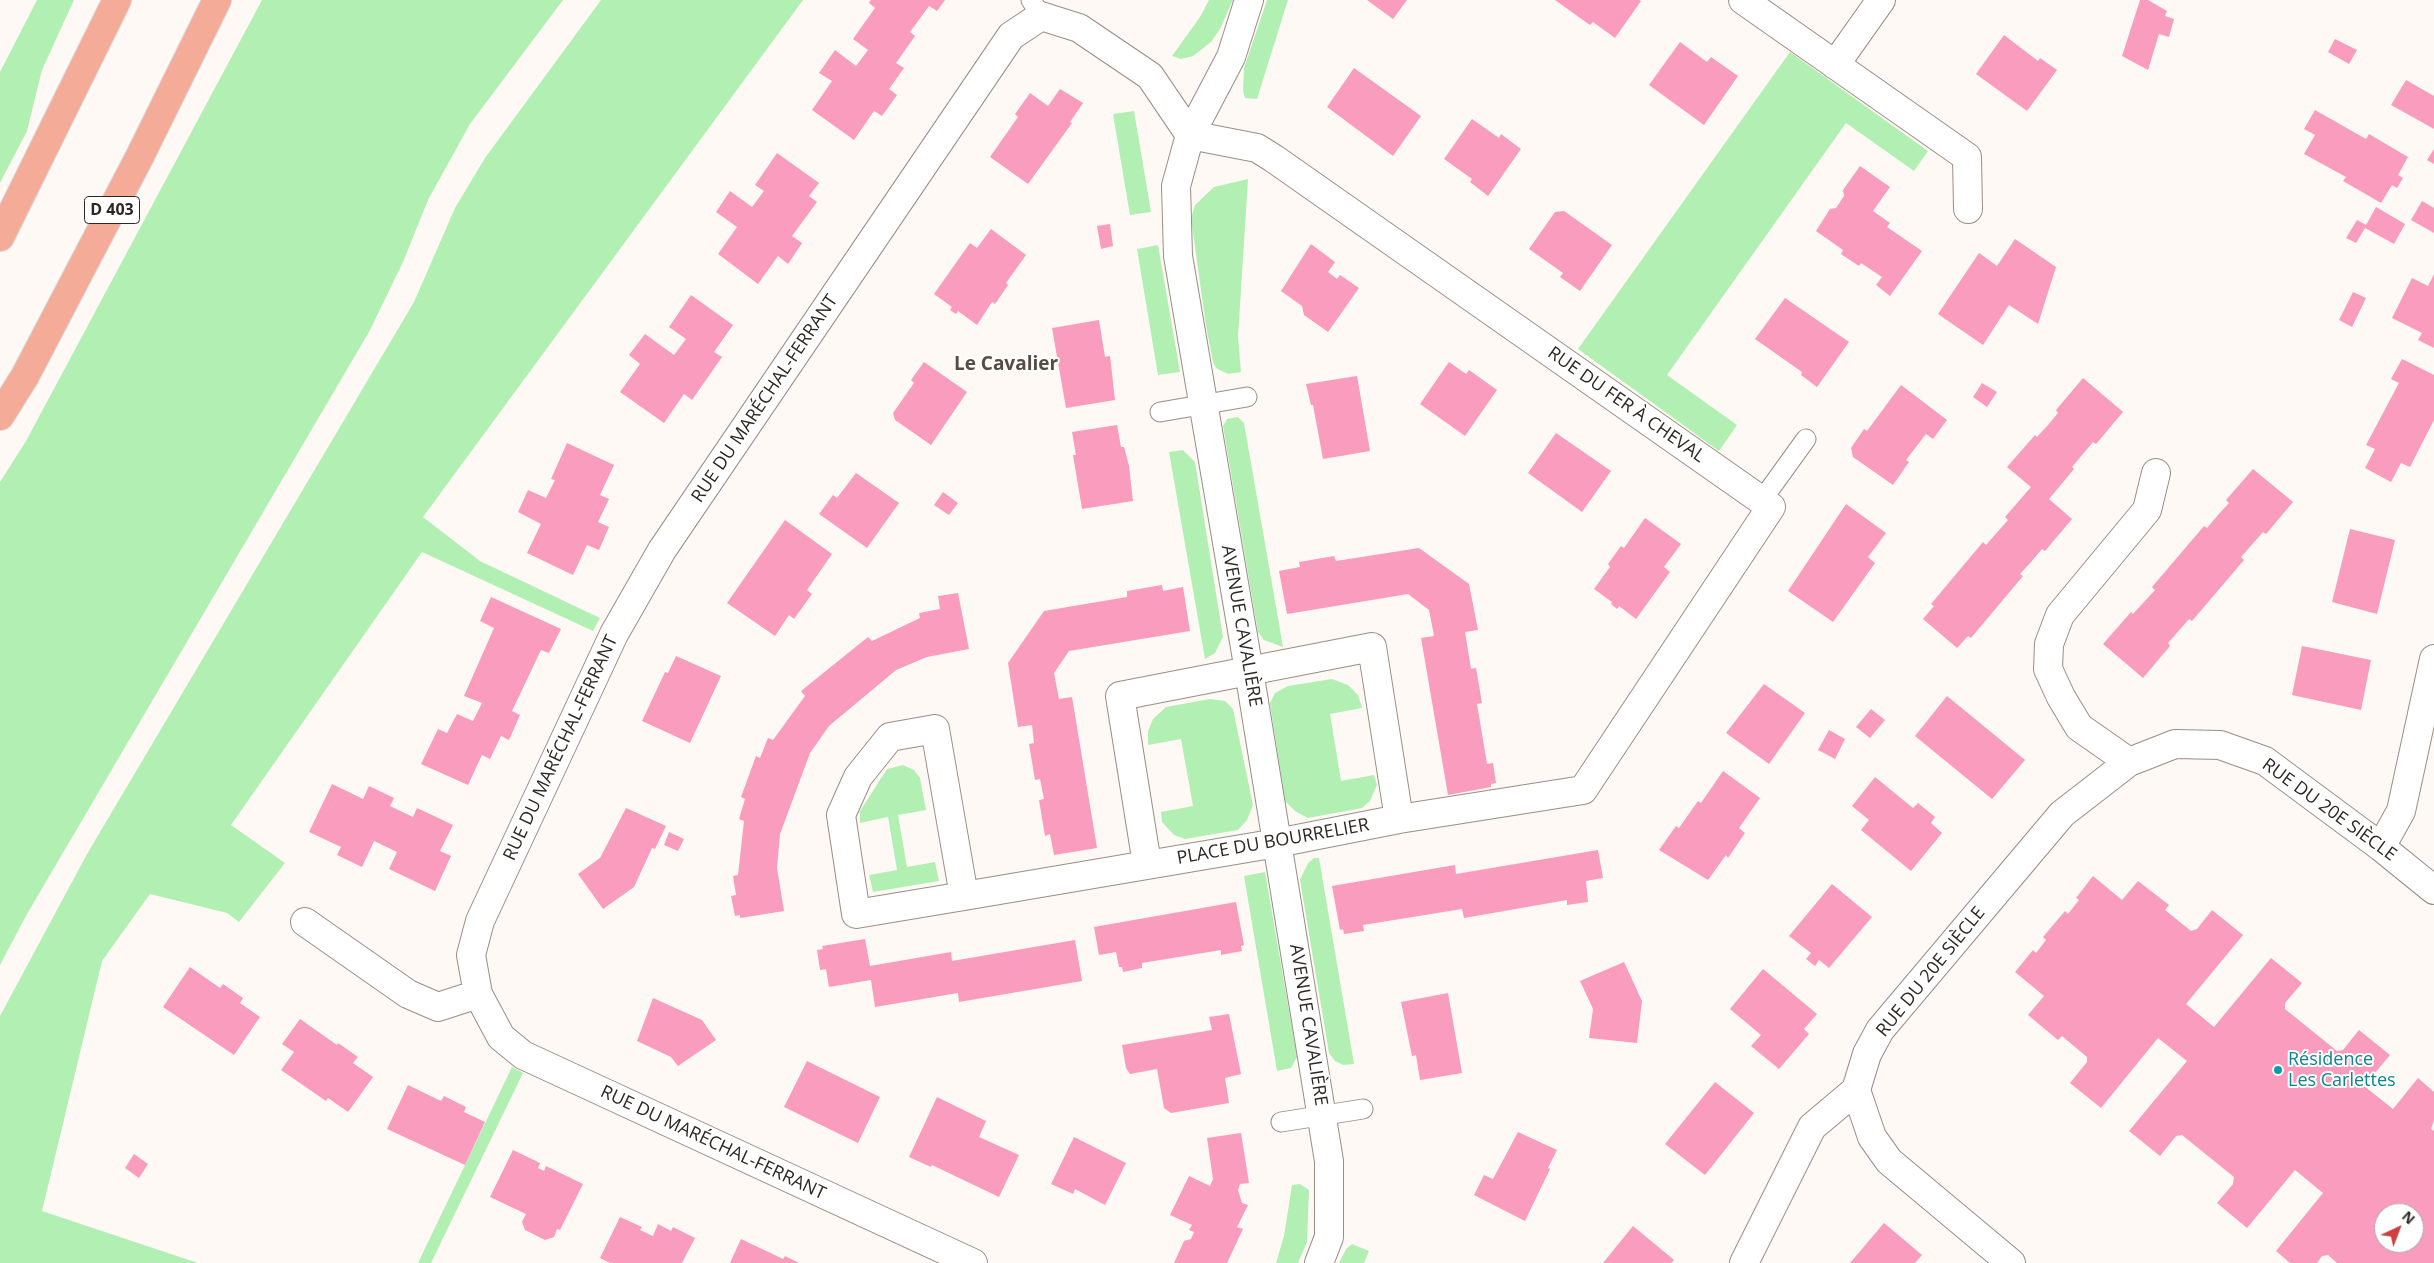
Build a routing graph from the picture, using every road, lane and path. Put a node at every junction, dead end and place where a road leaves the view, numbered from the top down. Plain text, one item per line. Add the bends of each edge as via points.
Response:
1 (117, 0) edge
2 (217, 0) edge
3 (1248, 0) edge
4 (1743, 0) edge
5 (1881, 0) edge
6 (1036, 8) edge
7 (1835, 64) junction
8 (1190, 135) junction
9 (1968, 209) dead end
10 (0, 237) edge
11 (1247, 397) dead end
12 (1204, 405) junction
13 (1160, 412) dead end
14 (0, 416) edge
15 (1806, 439) dead end
16 (2156, 473) dead end
17 (1762, 500) junction
18 (2434, 659) edge
19 (1249, 671) junction
20 (2129, 762) junction
21 (1399, 819) junction
22 (1277, 843) junction
23 (2382, 847) junction
24 (1147, 864) junction
25 (2434, 890) edge
26 (964, 896) junction
27 (305, 922) dead end
28 (478, 994) junction
29 (1856, 1090) junction
30 (1363, 1108) dead end
31 (1322, 1115) junction
32 (1281, 1122) dead end
33 (973, 1263) edge
34 (1320, 1263) edge
35 (1744, 1263) edge
36 (2010, 1263) edge

1 - 10 main road
2 - 14 main road, D 403 via 135,167 25,376
3 - 8 street, AVENUE CAVALIÈRE via 1231,57
4 - 7 street
5 - 7 street
6 - 8 street, RUE DU MARÉCHAL-FERRANT via 1079,28 1150,76
6 - 28 street, RUE DU MARÉCHAL-FERRANT via 1011,36 657,558 614,634 480,920 471,955
7 - 9 street via 1967,157
8 - 12 street, AVENUE CAVALIÈRE via 1176,186 1178,256
8 - 17 street, RUE DU FER À CHEVAL via 1257,148 1273,158
11 - 12 lane
12 - 13 lane
12 - 19 street, AVENUE CAVALIÈRE
15 - 17 lane
16 - 20 street via 2147,510 2060,615 2049,644 2048,669 2080,728
17 - 21 street, PLACE DU BOURRELIER via 1771,507 1583,790
18 - 23 street via 2400,810
19 - 21 street via 1372,648
19 - 22 street, AVENUE CAVALIÈRE
19 - 24 street via 1120,696
20 - 23 street, RUE DU 20E SIÈCLE via 2175,744 2220,745 2265,761
20 - 29 street, RUE DU 20E SIÈCLE via 2062,814 1880,1030 1867,1054
21 - 22 street, PLACE DU BOURRELIER
22 - 24 street, PLACE DU BOURRELIER
22 - 31 street, AVENUE CAVALIÈRE
23 - 25 street, RUE DU 20E SIÈCLE
24 - 26 street, PLACE DU BOURRELIER
26 - 26 street, PLACE DU BOURRELIER via 856,914 841,815 858,777 890,737 934,729
27 - 28 street via 408,994 438,1007
28 - 33 street, RUE DU MARÉCHAL-FERRANT via 501,1037 523,1055
29 - 35 street via 1812,1127
29 - 36 street via 1872,1137 1889,1161
30 - 31 lane
31 - 32 lane
31 - 34 street, AVENUE CAVALIÈRE via 1329,1161 1329,1237

